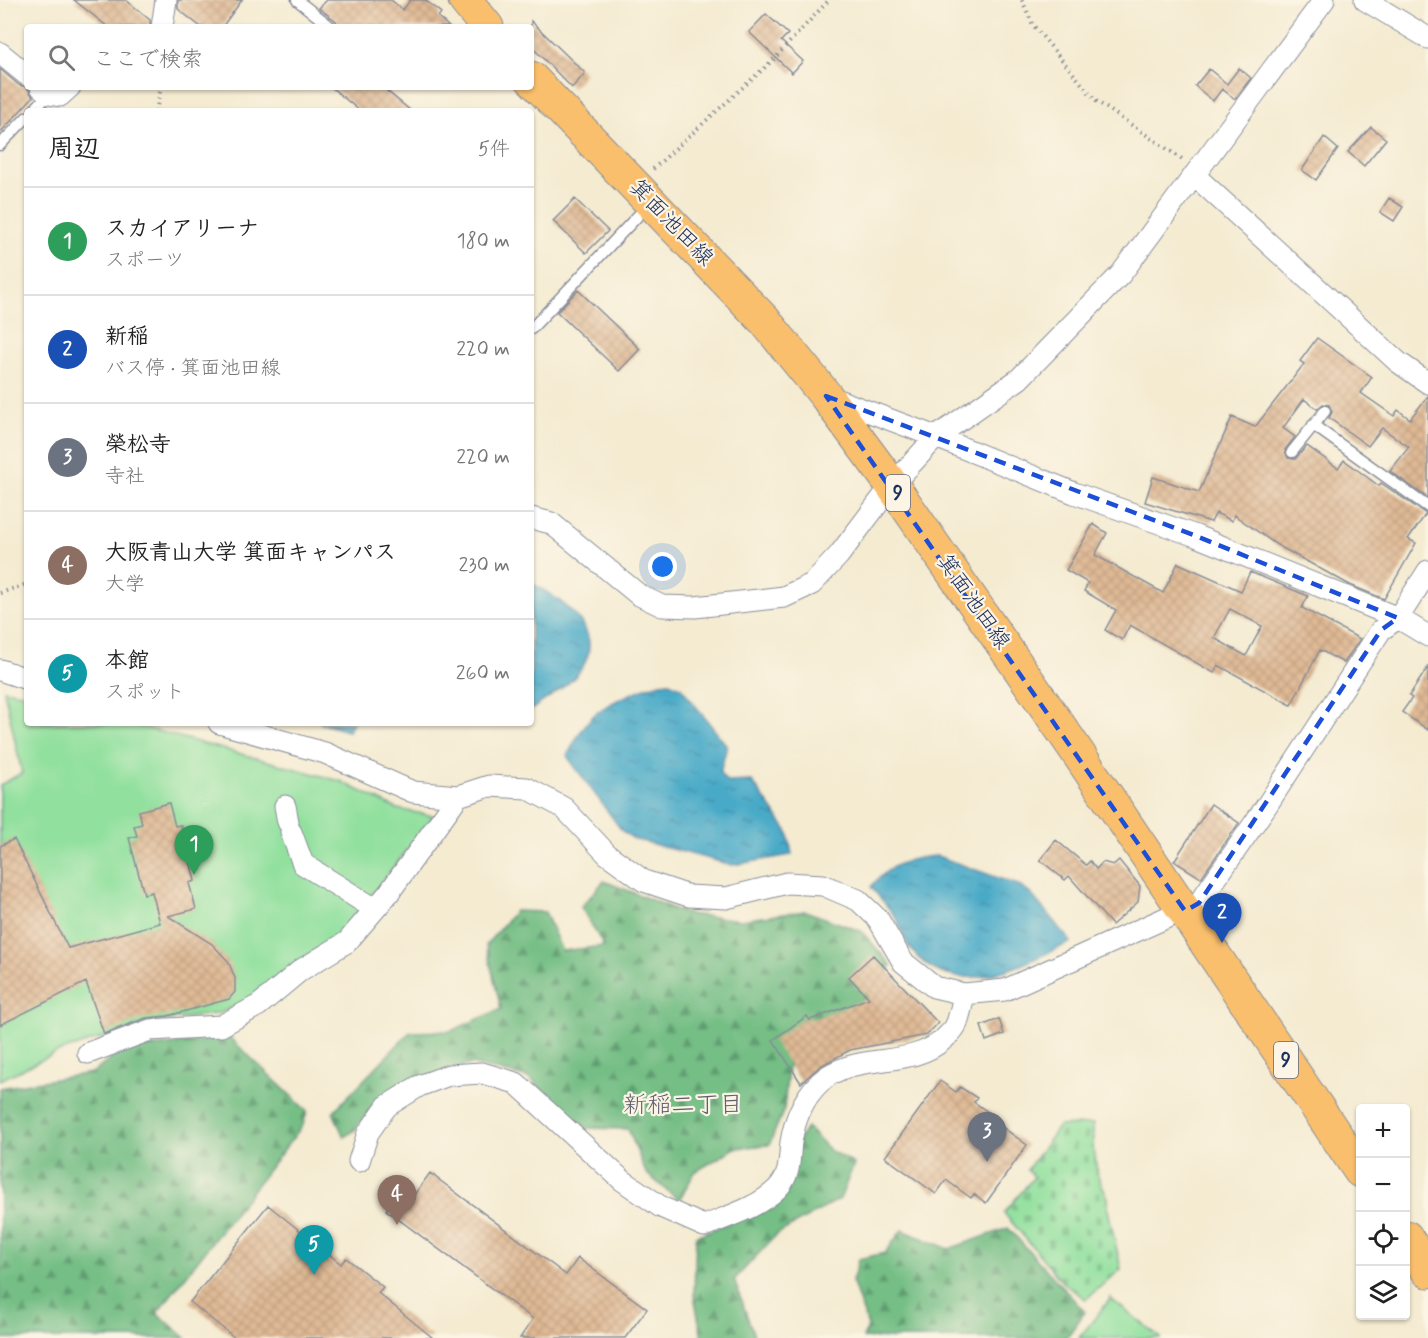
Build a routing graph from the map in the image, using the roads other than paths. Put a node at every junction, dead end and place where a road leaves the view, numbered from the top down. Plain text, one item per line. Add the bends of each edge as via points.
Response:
1 (166, 0) edge
2 (297, 0) edge
3 (465, 0) edge
4 (1324, 0) edge
5 (1365, 0) edge
6 (162, 24) edge
7 (327, 24) edge
8 (485, 24) edge
9 (1428, 38) edge
10 (0, 53) edge
11 (24, 73) edge
12 (534, 81) edge
13 (67, 90) edge
14 (45, 91) edge
15 (35, 108) edge
16 (24, 120) edge
17 (0, 146) edge
18 (1194, 175) junction
19 (642, 194) junction
20 (534, 325) edge
21 (1428, 383) edge
22 (826, 396) junction
23 (1324, 411) dead end
24 (1313, 425) junction
25 (936, 436) junction
26 (1292, 452) dead end
27 (892, 485) junction
28 (1428, 507) edge
29 (534, 519) edge
30 (1428, 571) edge
31 (1398, 618) junction
32 (1428, 636) edge
33 (230, 726) edge
34 (458, 796) junction
35 (288, 820) dead end
36 (375, 909) junction
37 (1185, 911) junction
38 (964, 994) junction
39 (88, 1053) dead end
40 (359, 1161) dead end
41 (1356, 1165) edge
42 (1410, 1244) edge
43 (1428, 1271) edge

1 - 6 street
2 - 7 lane
3 - 8 main road
4 - 18 street
5 - 9 street
10 - 11 street
12 - 19 main road, 箕面池田線 / 9
13 - 14 street via 60,96
14 - 15 lane
16 - 17 lane
18 - 21 street via 1398,362
18 - 25 street via 1121,274 1018,379
19 - 20 lane
19 - 22 main road, 箕面池田線 / 9 via 765,321
22 - 25 street
22 - 27 main road, 箕面池田線 / 9
23 - 24 lane
24 - 26 lane
24 - 28 lane
25 - 27 street
25 - 31 street
27 - 29 street via 812,584 784,597 695,607 662,606 639,595 551,523
27 - 37 main road, 箕面池田線 / 9
30 - 31 street
31 - 32 street
31 - 37 street via 1380,630 1214,884 1199,903
33 - 34 street via 325,753 413,792
34 - 36 street
34 - 38 street via 489,786 527,788 564,808 606,854 644,881 690,896 726,898 787,883 823,885 858,900 878,919 903,962 934,987
35 - 36 street via 303,864
36 - 39 street via 347,942 301,970 260,1005 221,1026 150,1030
37 - 38 street via 1005,990
37 - 41 main road, 箕面池田線 / 9
38 - 40 street via 956,1027 934,1048 829,1075 798,1112 789,1171 777,1188 748,1209 704,1226 661,1207 622,1180 516,1083 482,1073 449,1075 419,1086 387,1106 368,1132
42 - 43 main road

